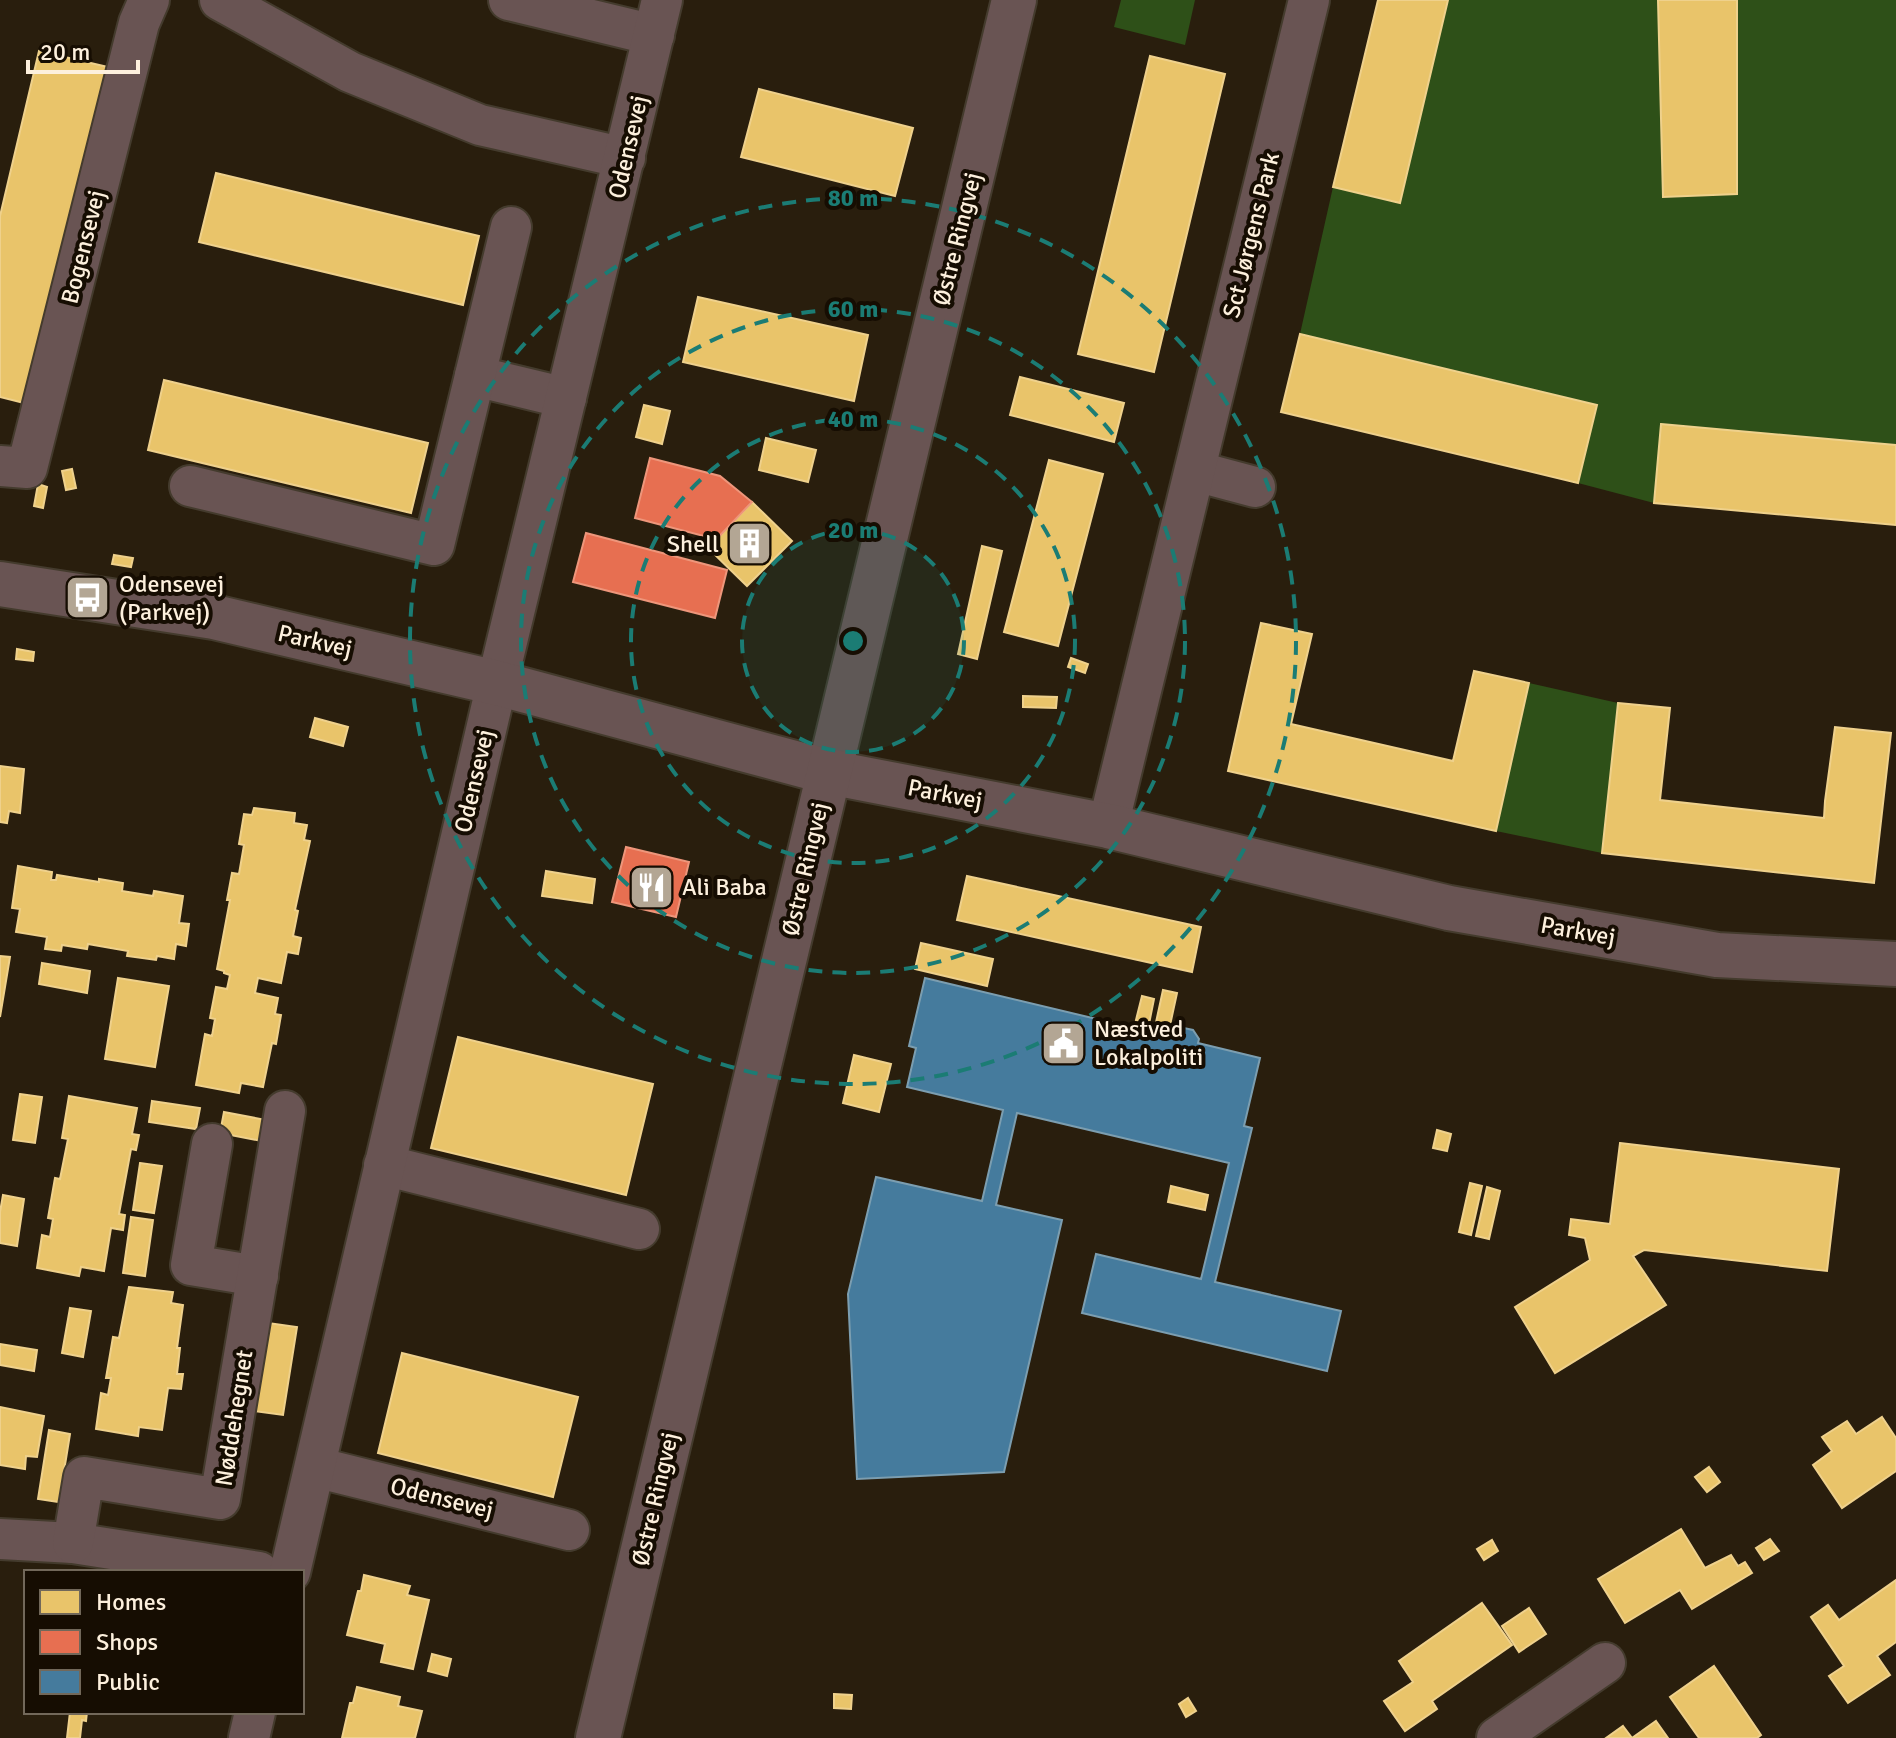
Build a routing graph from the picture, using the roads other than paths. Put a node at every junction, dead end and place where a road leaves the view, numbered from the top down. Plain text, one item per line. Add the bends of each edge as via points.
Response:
1 (149, 0) edge
2 (220, 0) edge
3 (509, 0) edge
4 (1014, 0) edge
5 (1309, 0) edge
6 (561, 6) edge
7 (658, 18) edge
8 (625, 158) junction
9 (511, 227) dead end
10 (475, 376) junction
11 (566, 398) junction
12 (0, 466) edge
13 (1195, 471) junction
14 (190, 486) dead end
15 (1255, 487) dead end
16 (0, 584) edge
17 (497, 683) junction
18 (828, 772) junction
19 (1108, 826) junction
20 (1896, 964) edge
21 (285, 1111) dead end
22 (212, 1144) dead end
23 (384, 1165) junction
24 (639, 1229) dead end
25 (258, 1276) junction
26 (315, 1467) junction
27 (569, 1530) dead end
28 (0, 1539) edge
29 (73, 1543) junction
30 (246, 1570) edge
31 (290, 1570) edge
32 (1605, 1663) dead end
33 (255, 1714) edge
34 (249, 1738) edge
35 (598, 1738) edge
36 (1497, 1738) edge

1 - 12 street, Bogensevej via 27,468
2 - 8 street via 350,72 480,125
3 - 6 street, Odensevej
4 - 18 street, Østre Ringvej
5 - 13 street, Sct Jørgens Park
6 - 7 street, Odensevej
7 - 8 street, Odensevej
8 - 11 street, Odensevej
9 - 10 street
10 - 11 street
10 - 14 street via 434,545
11 - 17 street, Odensevej
13 - 15 street
13 - 19 street, Sct Jørgens Park
16 - 17 street, Parkvej via 214,617
17 - 18 street, Parkvej
17 - 23 street, Odensevej
18 - 19 street, Parkvej
18 - 35 street, Østre Ringvej
19 - 20 street, Parkvej via 1449,908 1658,945 1717,955
21 - 25 street, Nøddehegnet
22 - 25 street via 191,1265
23 - 24 street
23 - 26 street, Odensevej
25 - 29 street, Nøddehegnet via 220,1499 84,1477
26 - 27 street, Odensevej
26 - 31 street, Odensevej
28 - 29 street
29 - 30 street
32 - 36 street
33 - 34 street

